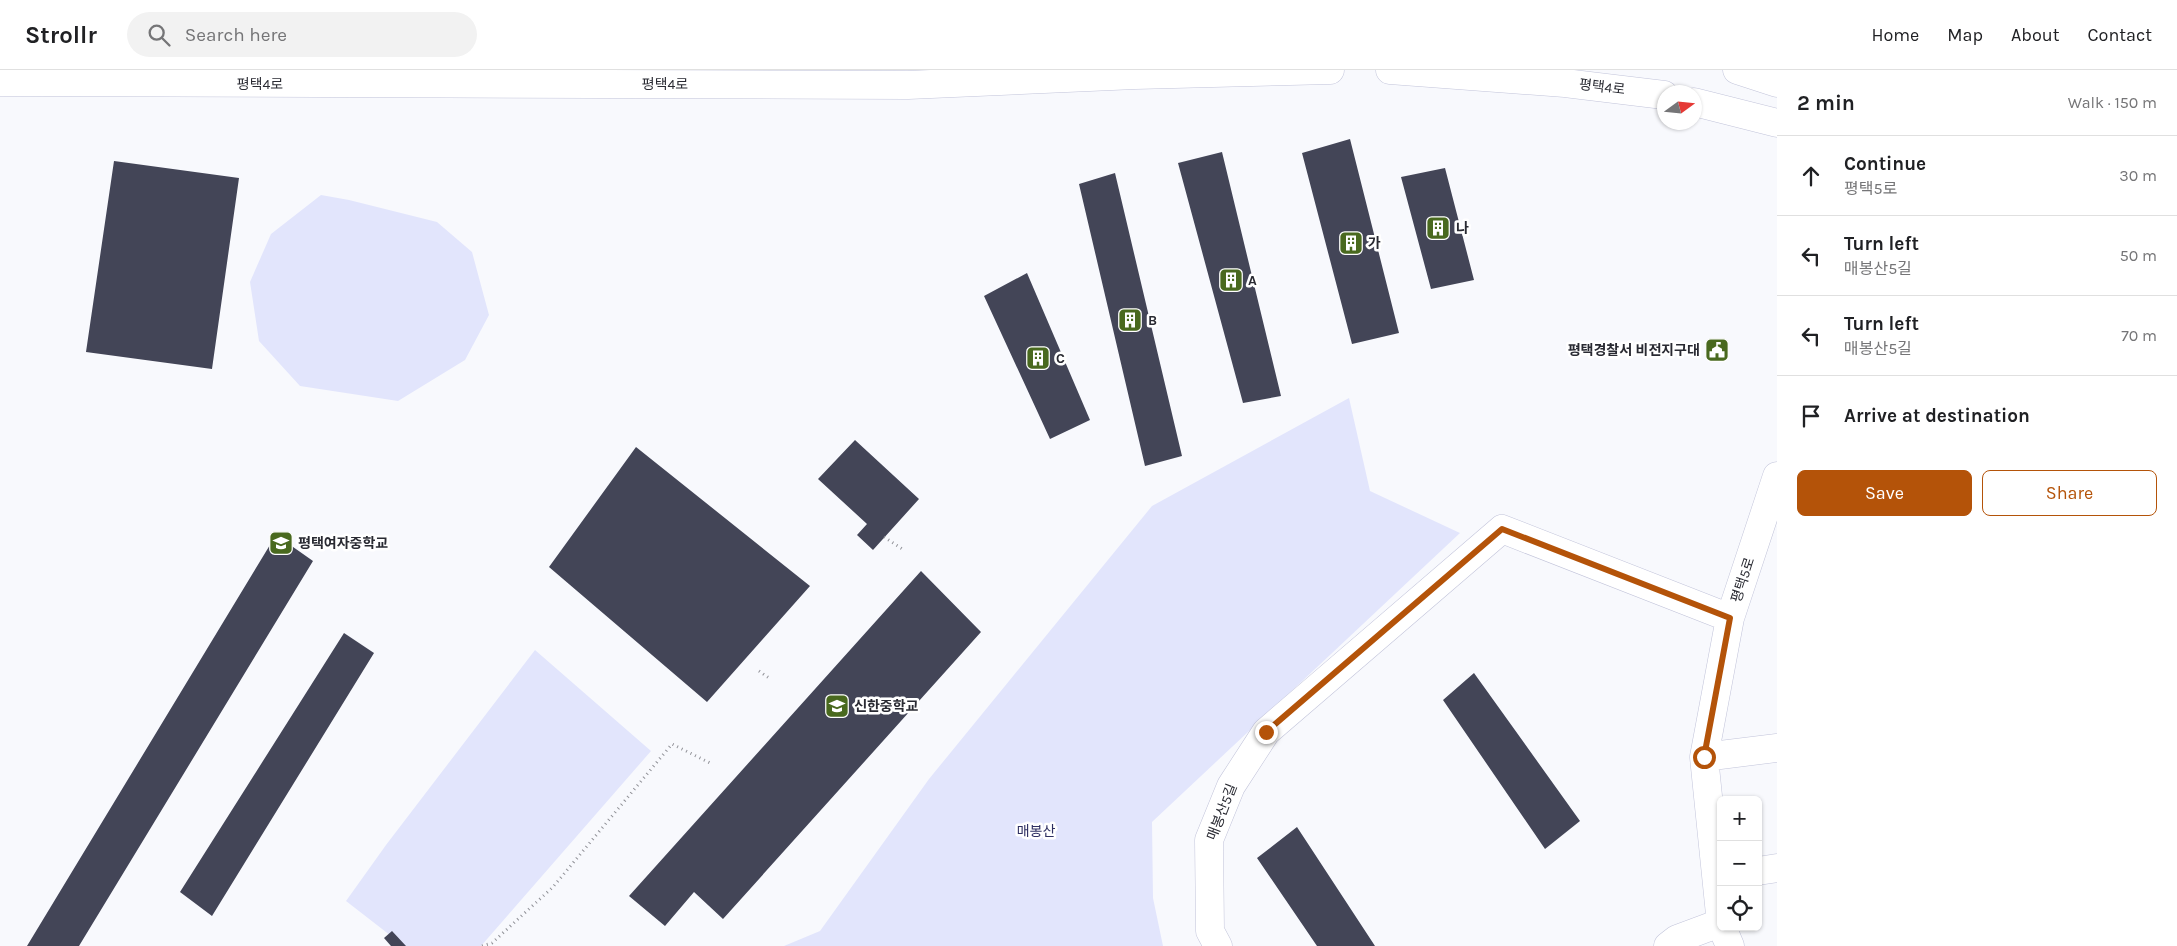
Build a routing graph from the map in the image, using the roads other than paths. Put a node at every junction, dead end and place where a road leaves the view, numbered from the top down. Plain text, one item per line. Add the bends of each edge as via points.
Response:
1 (1330, 70) edge
2 (1390, 70) edge
3 (1738, 70) edge
4 (0, 82) edge
5 (1777, 83) edge
6 (1657, 94) edge
7 (1702, 104) edge
8 (1777, 123) edge
9 (1777, 476) edge
10 (1730, 618) junction
11 (1777, 748) edge
12 (1704, 757) junction
13 (1777, 868) edge
14 (1717, 870) edge
15 (1762, 870) edge
16 (1717, 926) edge
17 (1724, 931) edge
18 (1218, 946) edge
19 (1668, 946) edge
20 (1730, 946) edge

1 - 4 street, 평택4로 via 908,85
2 - 6 street, 평택4로 via 1566,83
3 - 5 street
7 - 8 street
9 - 10 street, 평택5로
10 - 12 street, 평택5로
10 - 18 street, 매봉산5길 via 1502,529 1266,732 1230,786 1209,840 1210,931
11 - 12 street
12 - 14 street, 평택5로
13 - 15 street
16 - 19 street
17 - 20 street, 평택5로

